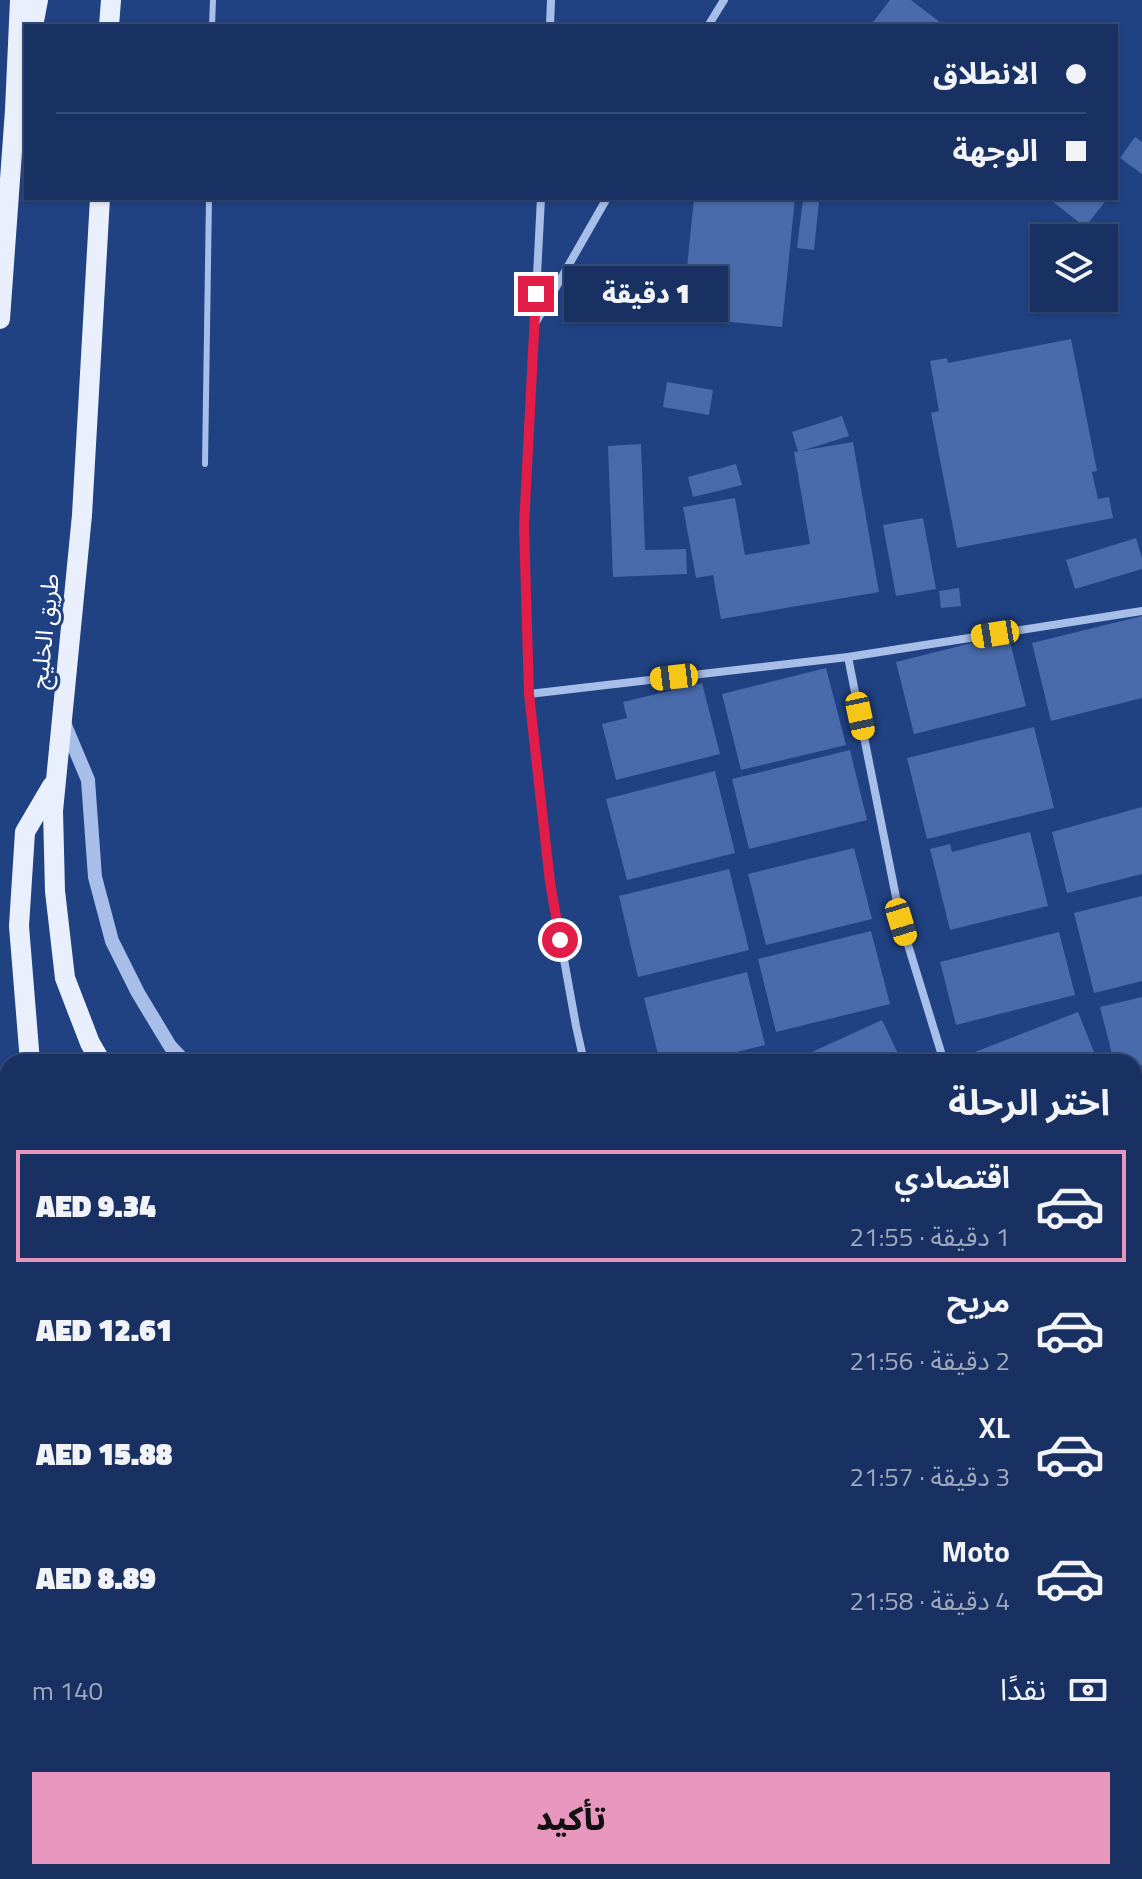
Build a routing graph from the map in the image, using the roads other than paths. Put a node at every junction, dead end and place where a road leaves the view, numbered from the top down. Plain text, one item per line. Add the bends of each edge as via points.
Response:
1 (20, 0) edge
2 (38, 0) edge
3 (213, 0) edge
4 (551, 0) edge
5 (724, 0) edge
6 (33, 24) edge
7 (212, 24) edge
8 (550, 24) edge
9 (709, 24) edge
10 (24, 67) edge
11 (15, 110) junction
12 (100, 200) edge
13 (209, 200) edge
14 (541, 200) edge
15 (606, 200) edge
16 (0, 319) edge
17 (534, 326) junction
18 (205, 464) dead end
19 (1142, 611) edge
20 (848, 657) junction
21 (529, 694) junction
22 (62, 718) junction
23 (56, 780) junction
24 (29, 1054) edge
25 (96, 1054) edge
26 (178, 1054) edge
27 (582, 1054) edge
28 (942, 1054) edge

1 - 11 main road
2 - 6 main road
3 - 7 lane
4 - 8 street
5 - 9 street
10 - 11 main road
11 - 16 main road
12 - 22 main road, طريق الخليج via 82,515
13 - 18 lane
14 - 17 street
15 - 17 street
17 - 21 street via 524,526
19 - 20 street
20 - 21 street
20 - 28 street via 901,922
21 - 27 street via 550,882
22 - 23 main road, طريق الخليج
22 - 26 street via 88,780 95,877 112,941
23 - 24 main road via 25,832 19,926
23 - 25 main road, طريق الخليج via 55,891 65,978

